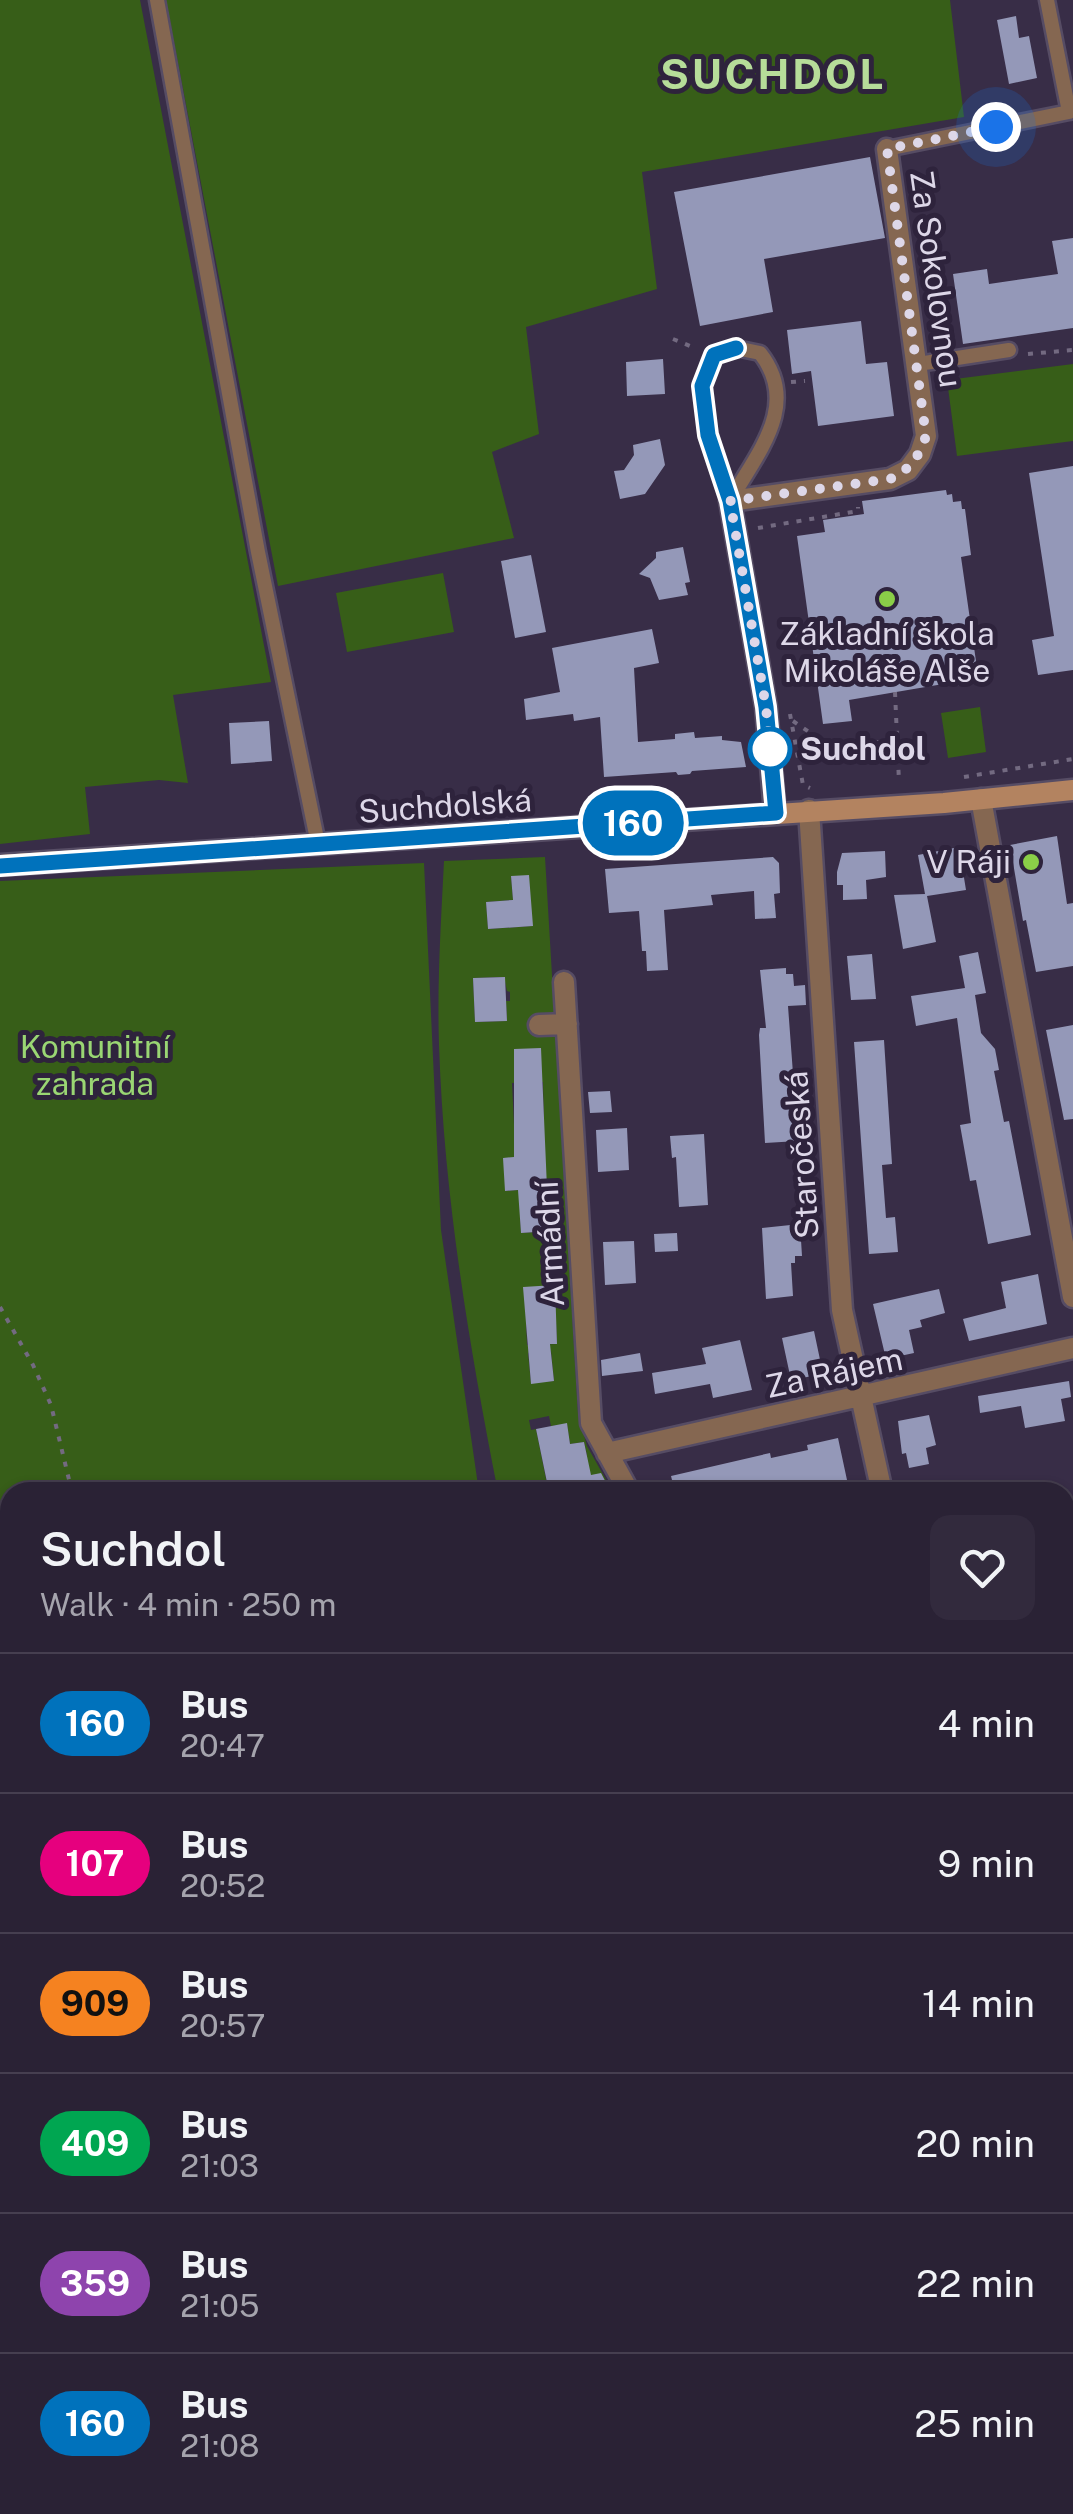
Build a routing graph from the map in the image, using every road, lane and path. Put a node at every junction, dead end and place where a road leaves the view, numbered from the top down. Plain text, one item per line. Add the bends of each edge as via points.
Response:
1 (158, 0) edge
2 (1047, 0) edge
3 (887, 149) joint
4 (673, 339) dead end
5 (1009, 350) joint
6 (1073, 350) edge
7 (714, 355) junction
8 (918, 364) junction
9 (730, 501) junction
10 (858, 511) dead end
11 (758, 537) dead end
12 (895, 692) dead end
13 (788, 702) dead end
14 (766, 707) junction
15 (792, 720) junction
16 (900, 741) junction
17 (1073, 760) edge
18 (960, 778) dead end
19 (914, 782) dead end
20 (1073, 790) edge
21 (982, 799) junction
22 (812, 800) junction
23 (776, 813) junction
24 (318, 844) junction
25 (0, 866) edge
26 (564, 982) dead end
27 (567, 1024) junction
28 (539, 1025) dead end
29 (1073, 1297) edge
30 (0, 1307) edge
31 (6, 1319) junction
32 (0, 1330) edge
33 (1073, 1348) edge
34 (860, 1398) junction
35 (606, 1453) junction
36 (69, 1482) edge
37 (623, 1482) edge
38 (880, 1482) edge

1 - 24 lane
2 - 3 lane, Za Sokolovnou via 1069,112
3 - 8 street, Za Sokolovnou
4 - 7 path
5 - 6 path
5 - 8 lane
7 - 9 lane via 702,386 708,435
7 - 9 lane via 736,348 760,353 774,371 778,398 772,426
8 - 9 street, Za Sokolovnou via 926,436 908,470 890,479
9 - 14 street
10 - 11 path via 757,528
12 - 16 path
13 - 15 path
14 - 15 path
14 - 23 street
15 - 16 path via 828,745
15 - 22 path via 803,785
16 - 19 path via 899,783
17 - 18 path
20 - 21 street, Suchdolská
21 - 22 street, Suchdolská
21 - 29 street
22 - 23 street, Suchdolská
22 - 34 street, Staročeská via 842,1310
23 - 24 street, Suchdolská
24 - 25 street, Suchdolská
26 - 27 street, Armádní
27 - 28 street
27 - 35 street, Armádní via 590,1424
30 - 31 path
31 - 32 path
31 - 36 path via 50,1405
33 - 34 street, Za Rájem
34 - 35 street, Za Rájem
34 - 38 street, Staročeská
35 - 37 street, Armádní

